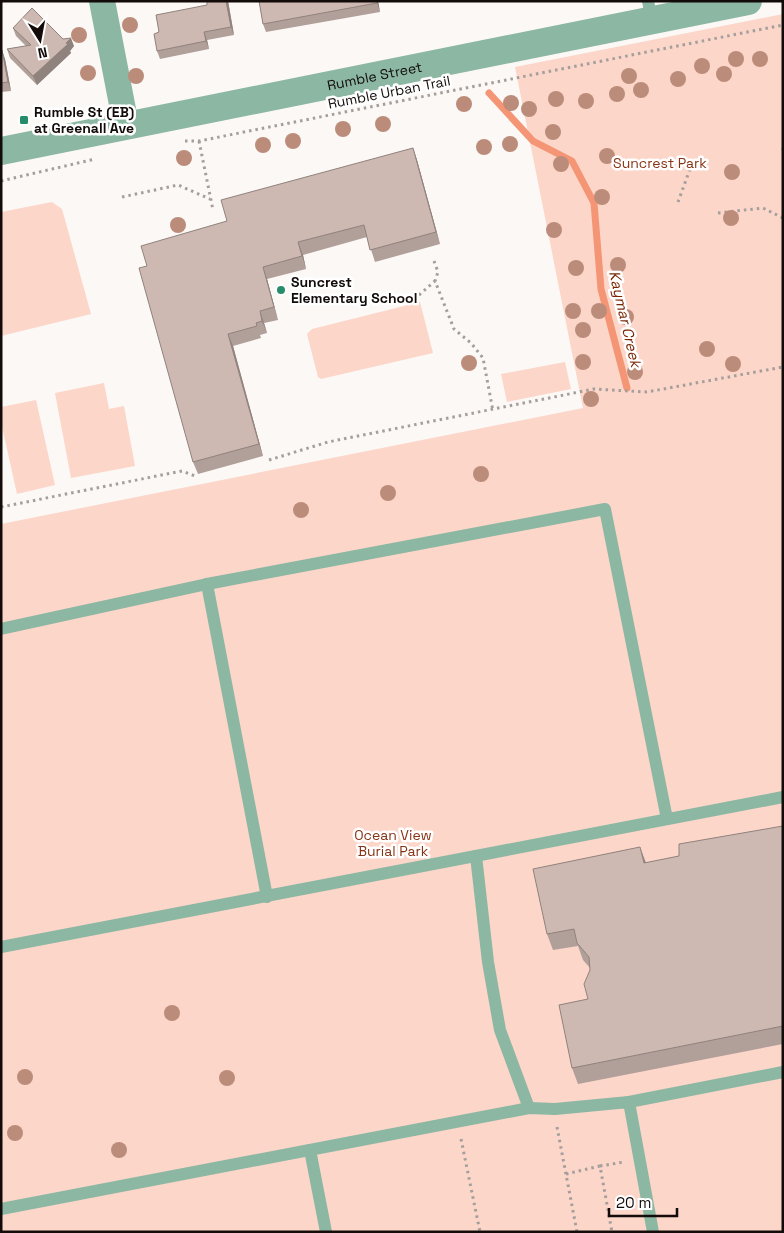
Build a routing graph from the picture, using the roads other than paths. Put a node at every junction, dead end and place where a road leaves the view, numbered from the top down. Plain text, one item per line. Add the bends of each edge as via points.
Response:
1 (102, 1) edge
2 (748, 1) edge
3 (650, 11) edge
4 (126, 126) junction
5 (1, 151) edge
6 (207, 584) junction
7 (1, 628) edge
8 (783, 797) edge
9 (667, 818) junction
10 (476, 856) junction
11 (267, 897) junction
12 (1, 947) edge
13 (783, 1072) edge
14 (629, 1102) junction
15 (529, 1108) junction
16 (310, 1150) junction
17 (1, 1209) edge
18 (326, 1232) edge
19 (654, 1232) edge

1 - 4 street
2 - 3 street, Rumble Street
3 - 4 street, Rumble Street
4 - 5 street, Rumble Street
6 - 7 lane
6 - 9 lane via 605,509
6 - 11 lane
8 - 9 lane
9 - 10 lane
10 - 11 lane
10 - 15 lane via 488,962 500,1030
11 - 12 lane
13 - 14 lane
14 - 15 lane via 555,1109
14 - 19 lane
15 - 16 lane
16 - 17 lane
16 - 18 lane

